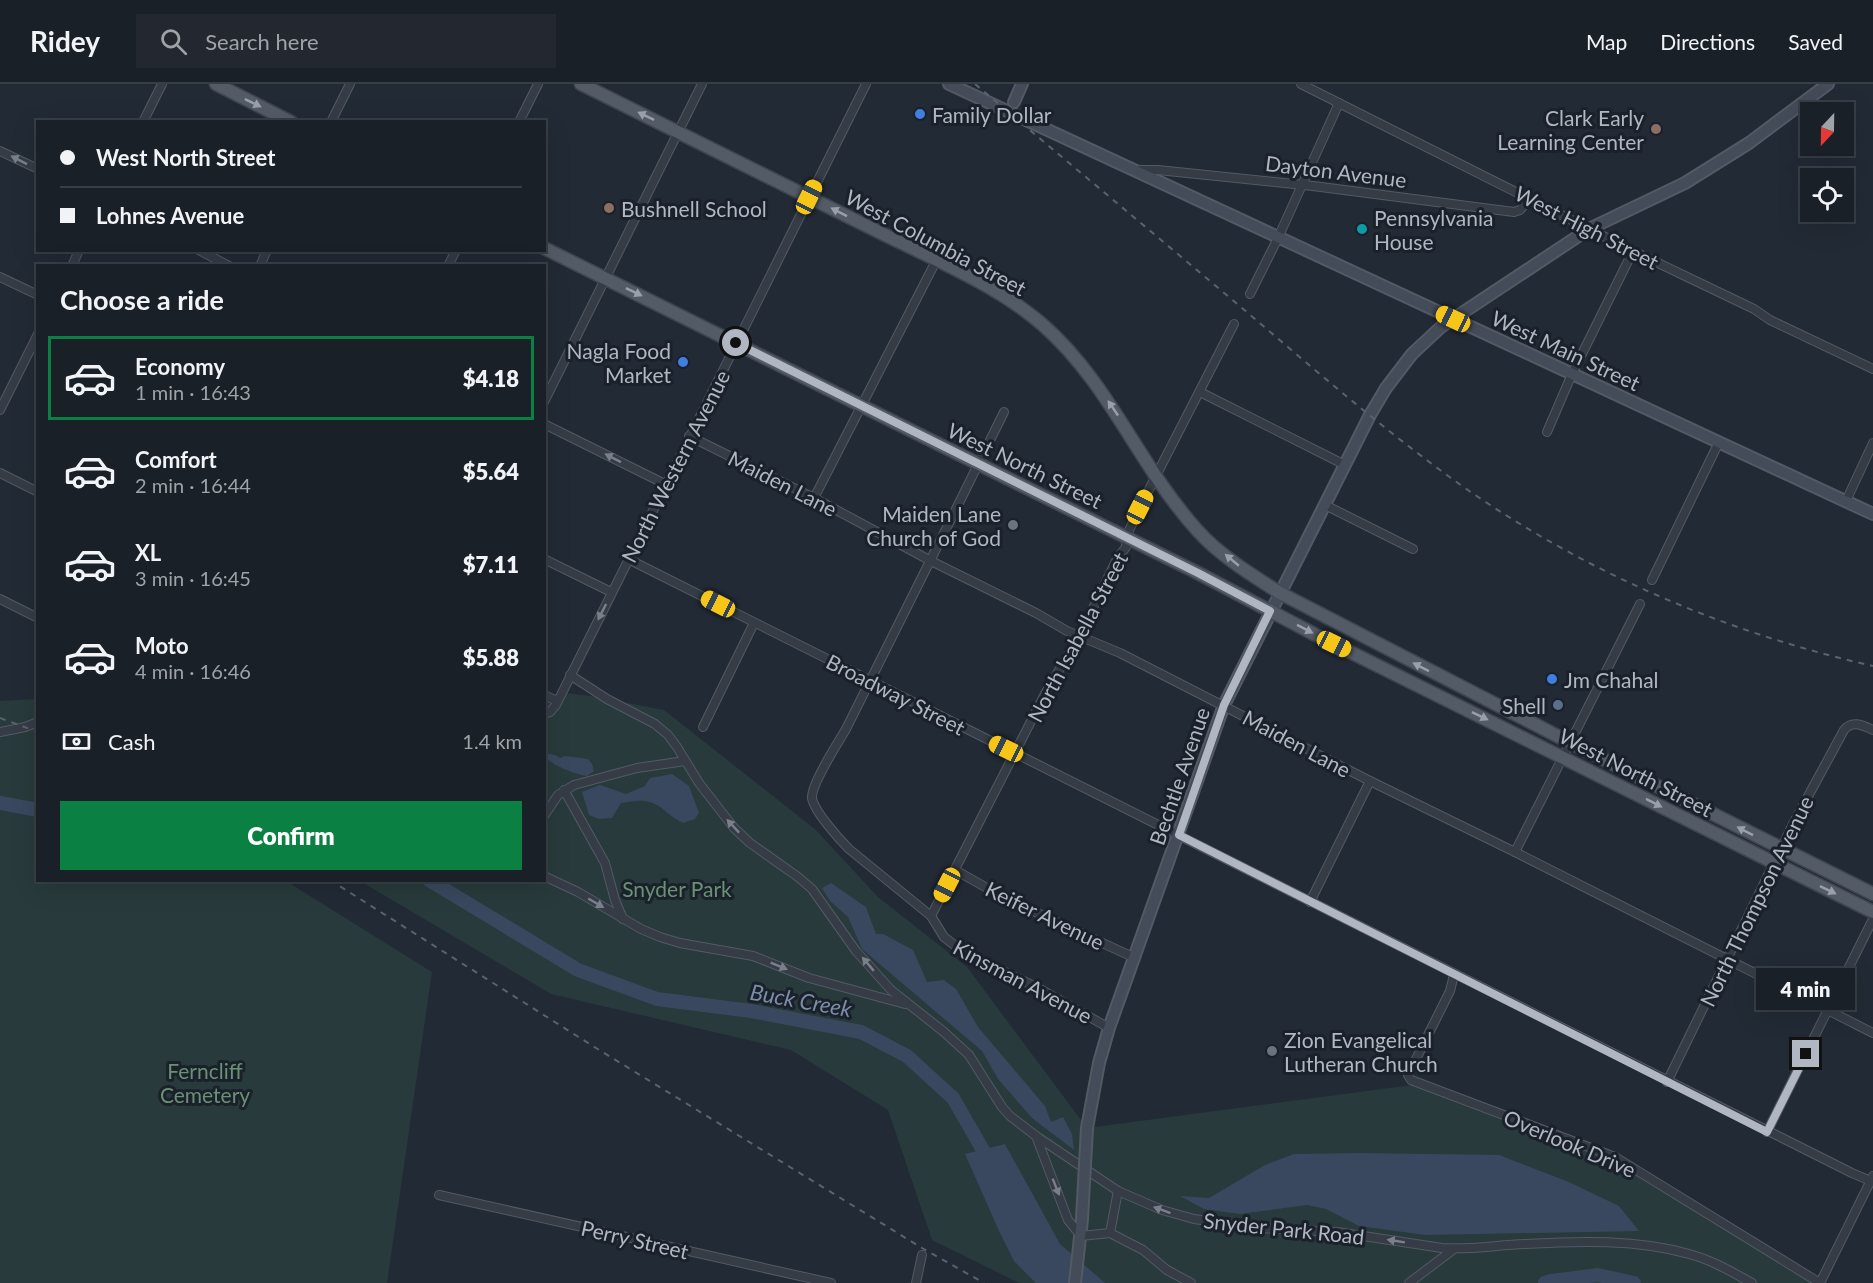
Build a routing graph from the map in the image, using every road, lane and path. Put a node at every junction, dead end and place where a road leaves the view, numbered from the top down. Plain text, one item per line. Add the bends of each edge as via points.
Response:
1 (162, 84) edge
2 (216, 84) edge
3 (350, 84) edge
4 (538, 84) edge
5 (581, 84) edge
6 (702, 84) edge
7 (866, 84) edge
8 (949, 84) edge
9 (1023, 84) edge
10 (1301, 84) edge
11 (1828, 84) edge
12 (1014, 102) dead end
13 (1339, 103) junction
14 (144, 120) edge
15 (287, 120) edge
16 (333, 120) edge
17 (520, 120) edge
18 (678, 132) junction
19 (0, 151) edge
20 (36, 168) edge
21 (1132, 170) junction
22 (1302, 185) junction
23 (809, 197) junction
24 (1530, 199) junction
25 (1589, 229) junction
26 (1278, 238) junction
27 (546, 249) edge
28 (1633, 251) junction
29 (203, 252) edge
30 (936, 261) junction
31 (225, 264) edge
32 (0, 277) edge
33 (606, 278) junction
34 (36, 294) edge
35 (1250, 294) dead end
36 (1453, 319) junction
37 (1234, 324) dead end
38 (36, 338) edge
39 (736, 343) junction
40 (1873, 369) edge
41 (1572, 374) junction
42 (1200, 392) junction
43 (546, 398) edge
44 (862, 405) junction
45 (0, 410) edge
46 (1004, 412) dead end
47 (546, 425) edge
48 (1547, 432) dead end
49 (689, 436) junction
50 (1719, 442) junction
51 (1873, 443) edge
52 (979, 464) junction
53 (1345, 465) junction
54 (0, 473) edge
55 (1156, 476) junction
56 (665, 484) junction
57 (36, 491) edge
58 (814, 498) junction
59 (1846, 501) junction
60 (1325, 505) junction
61 (1873, 514) edge
62 (1126, 537) junction
63 (1413, 549) dead end
64 (628, 560) junction
65 (546, 561) edge
66 (931, 561) junction
67 (1652, 580) dead end
68 (611, 592) junction
69 (1280, 593) junction
70 (0, 599) edge
71 (1640, 604) dead end
72 (1270, 611) junction
73 (36, 617) edge
74 (754, 623) junction
75 (1080, 635) junction
76 (570, 675) junction
77 (870, 681) junction
78 (546, 696) edge
79 (557, 701) junction
80 (1224, 705) junction
81 (546, 713) edge
82 (36, 723) edge
83 (703, 727) dead end
84 (1873, 730) edge
85 (0, 732) edge
86 (1569, 742) junction
87 (1015, 753) junction
88 (1561, 757) junction
89 (686, 761) junction
90 (1370, 781) junction
91 (564, 790) junction
92 (546, 812) edge
93 (1179, 835) junction
94 (1781, 848) junction
95 (1515, 852) junction
96 (1773, 863) junction
97 (955, 870) junction
98 (546, 877) edge
99 (1873, 894) edge
100 (1310, 902) junction
101 (1873, 912) edge
102 (931, 916) junction
103 (1873, 919) edge
104 (624, 920) junction
105 (1136, 958) junction
106 (1727, 959) junction
107 (1454, 975) junction
108 (909, 1006) junction
109 (1828, 1010) junction
110 (1109, 1028) junction
111 (1873, 1033) edge
112 (1667, 1082) junction
113 (1767, 1132) junction
114 (1036, 1136) junction
115 (1872, 1179) edge
116 (1118, 1191) junction
117 (439, 1195) dead end
118 (1110, 1233) junction
119 (1081, 1236) junction
120 (1454, 1249) junction
121 (922, 1255) dead end
122 (831, 1283) edge
123 (916, 1283) edge
124 (1075, 1283) edge
125 (1191, 1283) edge
126 (1409, 1283) edge
127 (1752, 1283) edge
128 (1820, 1283) edge

1 - 14 street
2 -> 15 main road
3 - 16 street
4 - 17 street
18 -> 5 main road, West Columbia Street
6 - 18 street
7 - 23 street, North Western Avenue
8 - 21 main road, West Main Street
9 - 12 main road
10 - 13 street, West High Street
11 - 25 main road via 1749,143 1685,183
13 - 22 street
13 - 24 street, West High Street
18 - 23 main road, West Columbia Street
18 - 33 street
20 -> 19 street
21 - 22 street, Dayton Avenue
21 - 26 main road, West Main Street
22 - 24 street, Dayton Avenue via 1514,212
22 - 26 street
30 -> 23 main road, West Columbia Street
23 - 39 street, North Western Avenue
24 - 25 street, West High Street
25 - 28 street, West High Street
25 - 36 main road, Bechtle Avenue
26 - 35 street
26 - 36 main road, West Main Street
27 - 33 main road, West North Street
28 - 40 street, West High Street
28 - 41 street
29 - 31 street
30 - 44 street
55 -> 30 main road, West Columbia Street via 1096,382 1066,347 1007,298
32 - 34 street
33 -> 39 main road, West North Street
33 - 43 street
36 - 41 main road, West Main Street
36 - 53 main road, Bechtle Avenue via 1412,354 1385,389
37 - 42 street, North Isabella Street
38 - 45 street
39 - 44 main road, West North Street
39 - 49 street, North Western Avenue
41 - 48 street
41 - 50 main road, West Main Street
42 - 53 street
42 - 55 street, North Isabella Street
44 - 52 main road, West North Street
44 - 58 street
46 - 52 street, Kinsman Avenue
56 -> 47 street
49 - 56 street, North Western Avenue
49 - 58 street, Maiden Lane
50 - 59 main road, West Main Street
50 - 67 street
51 - 59 street
52 - 62 main road, West North Street
52 - 66 street, Kinsman Avenue
53 - 60 main road, Bechtle Avenue
54 - 57 street
55 - 62 street, North Isabella Street
69 -> 55 main road, West Columbia Street via 1245,571 1199,533
56 - 64 street, North Western Avenue
58 - 66 street, Maiden Lane
59 - 61 main road, West Main Street
60 - 63 street
60 - 69 main road, Bechtle Avenue
62 - 72 main road, West North Street
62 - 75 street, North Isabella Street via 1126,547
64 - 68 street, North Western Avenue
64 - 74 street, Broadway Street
65 - 68 street
66 - 75 street, Maiden Lane
66 - 77 street, Kinsman Avenue
68 -> 76 street, North Western Avenue
69 - 72 main road, Bechtle Avenue
86 -> 69 main road, West North Street
70 - 73 street
71 - 86 street
72 - 80 main road, Bechtle Avenue
72 -> 88 main road, West North Street
74 - 77 street, Broadway Street
74 - 83 street
75 - 80 street, Maiden Lane
75 - 87 street, North Isabella Street
76 - 79 street, North Western Avenue
76 - 89 street, Snyder Park Road via 655,724
77 - 87 street, Broadway Street
77 - 102 street, Kinsman Avenue via 814,785 812,796 815,806 849,849
78 - 79 street
79 - 81 street, North Western Avenue via 553,710
80 - 90 street, Maiden Lane
80 - 93 main road, Bechtle Avenue
82 - 85 street
84 - 94 street, North Thompson Avenue via 1850,724 1844,730
86 - 88 street
94 -> 86 main road, West North Street
87 - 93 street, Broadway Street
87 - 97 street, North Isabella Street
88 - 95 street
88 -> 96 main road, West North Street
89 - 91 street via 637,768
108 -> 89 street, Snyder Park Road via 856,951 812,889 734,828
90 - 95 street, Maiden Lane
90 - 100 street
91 - 92 street
91 - 104 street via 605,863
93 - 100 street, Broadway Street
93 - 105 main road, Bechtle Avenue
94 - 96 street, North Thompson Avenue
94 - 99 main road, West North Street
95 - 106 street, Maiden Lane
96 -> 101 main road, West North Street
96 - 106 street, North Thompson Avenue
97 - 102 street, North Isabella Street
97 - 105 street, Keifer Avenue via 1003,897
98 -> 104 street, Snyder Park Road
100 - 107 street, Broadway Street
102 - 110 street, Kinsman Avenue via 951,944
103 - 109 street
104 -> 108 street, Snyder Park Road via 660,937 753,956 809,978
105 - 110 main road, Bechtle Avenue
106 - 109 street, Maiden Lane
106 - 112 street, North Thompson Avenue
107 - 112 street, Broadway Street
107 - 128 street, Overlook Drive via 1408,1074 1411,1080 1615,1157
108 - 114 street, Snyder Park Road via 969,1055 1002,1107
109 - 111 street, Maiden Lane
109 - 113 street
110 - 119 main road, Bechtle Avenue, bridge via 1087,1128
112 - 113 street, Broadway Street
113 - 115 street, Broadway Street
114 - 116 street, Snyder Park Road
114 -> 119 street via 1068,1220
115 - 128 street
116 - 118 street
120 -> 116 street, Snyder Park Road via 1337,1232 1194,1219
117 - 122 street, Perry Street
118 - 119 street
118 - 125 street
119 - 124 main road, Bechtle Avenue
120 - 126 street
120 - 127 street, Snyder Park Road via 1579,1242 1641,1245 1690,1254
121 - 123 street

